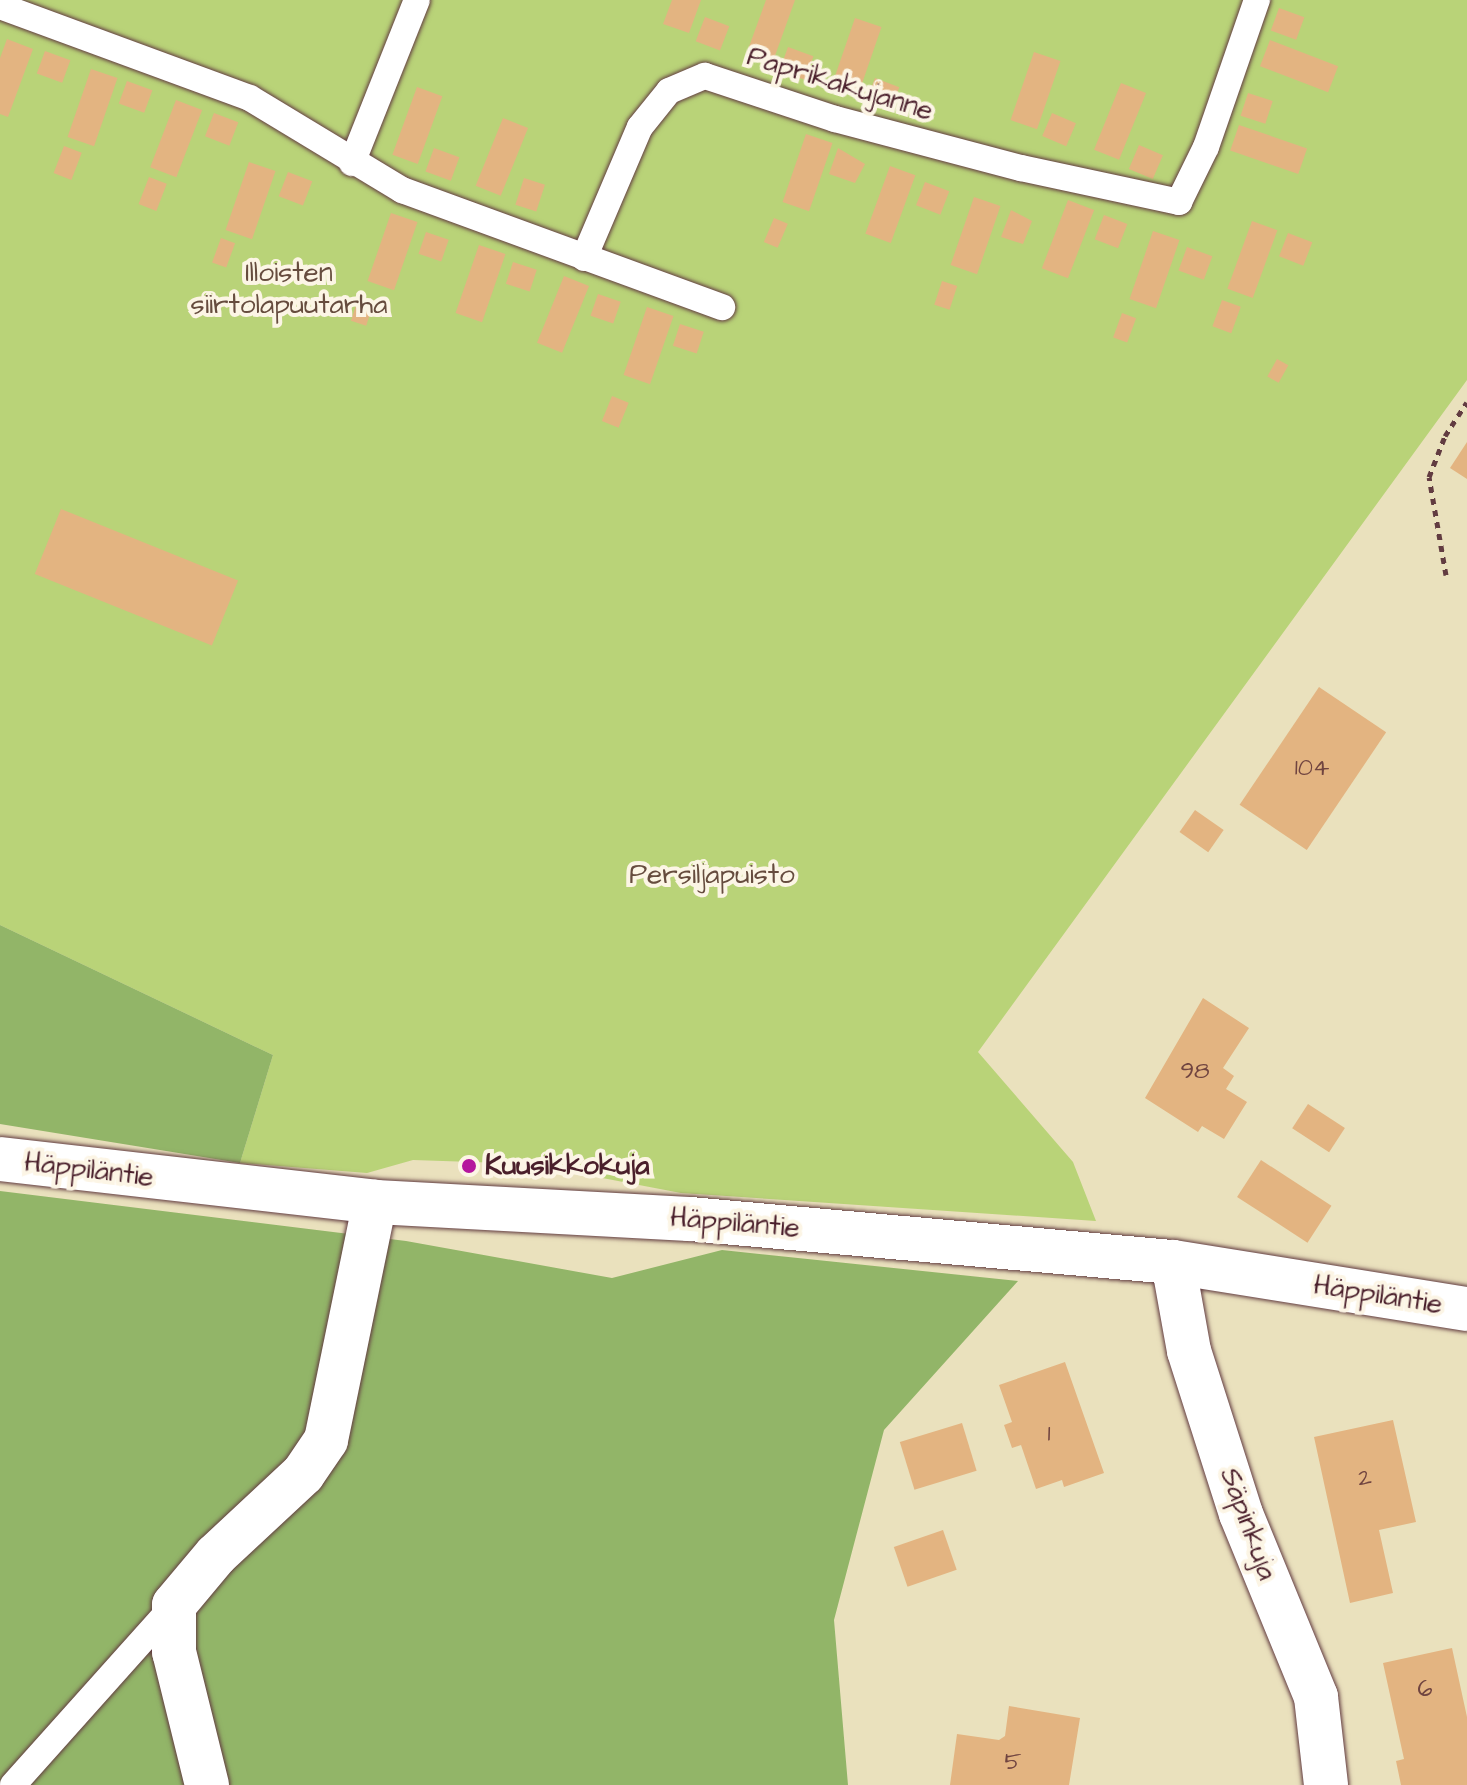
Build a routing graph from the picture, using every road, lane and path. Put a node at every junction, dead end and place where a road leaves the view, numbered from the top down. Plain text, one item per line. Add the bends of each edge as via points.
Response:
1 (417, 0) edge
2 (1257, 0) edge
3 (0, 6) edge
4 (352, 163) junction
5 (584, 258) junction
6 (722, 307) dead end
7 (1467, 402) edge
8 (1446, 575) dead end
9 (0, 1159) edge
10 (375, 1202) junction
11 (1173, 1262) junction
12 (1467, 1309) edge
13 (174, 1605) junction
14 (13, 1785) edge
15 (207, 1785) edge
16 (1326, 1785) edge

1 - 4 lane
2 - 5 lane, Paprikakujanne via 1206,147 1179,202 1021,168 835,119 705,76 669,91 640,127
3 - 4 lane via 250,98
4 - 5 lane via 402,190
5 - 6 lane
7 - 8 path via 1445,436 1429,477
9 - 10 street, Häppiläntie
10 - 11 street, Häppiläntie via 690,1219
10 - 13 street via 326,1440 303,1474 216,1555
11 - 12 street, Häppiläntie
11 - 16 street, Säpinkuja via 1189,1351 1241,1514 1316,1697
13 - 14 lane
13 - 15 street via 174,1652

